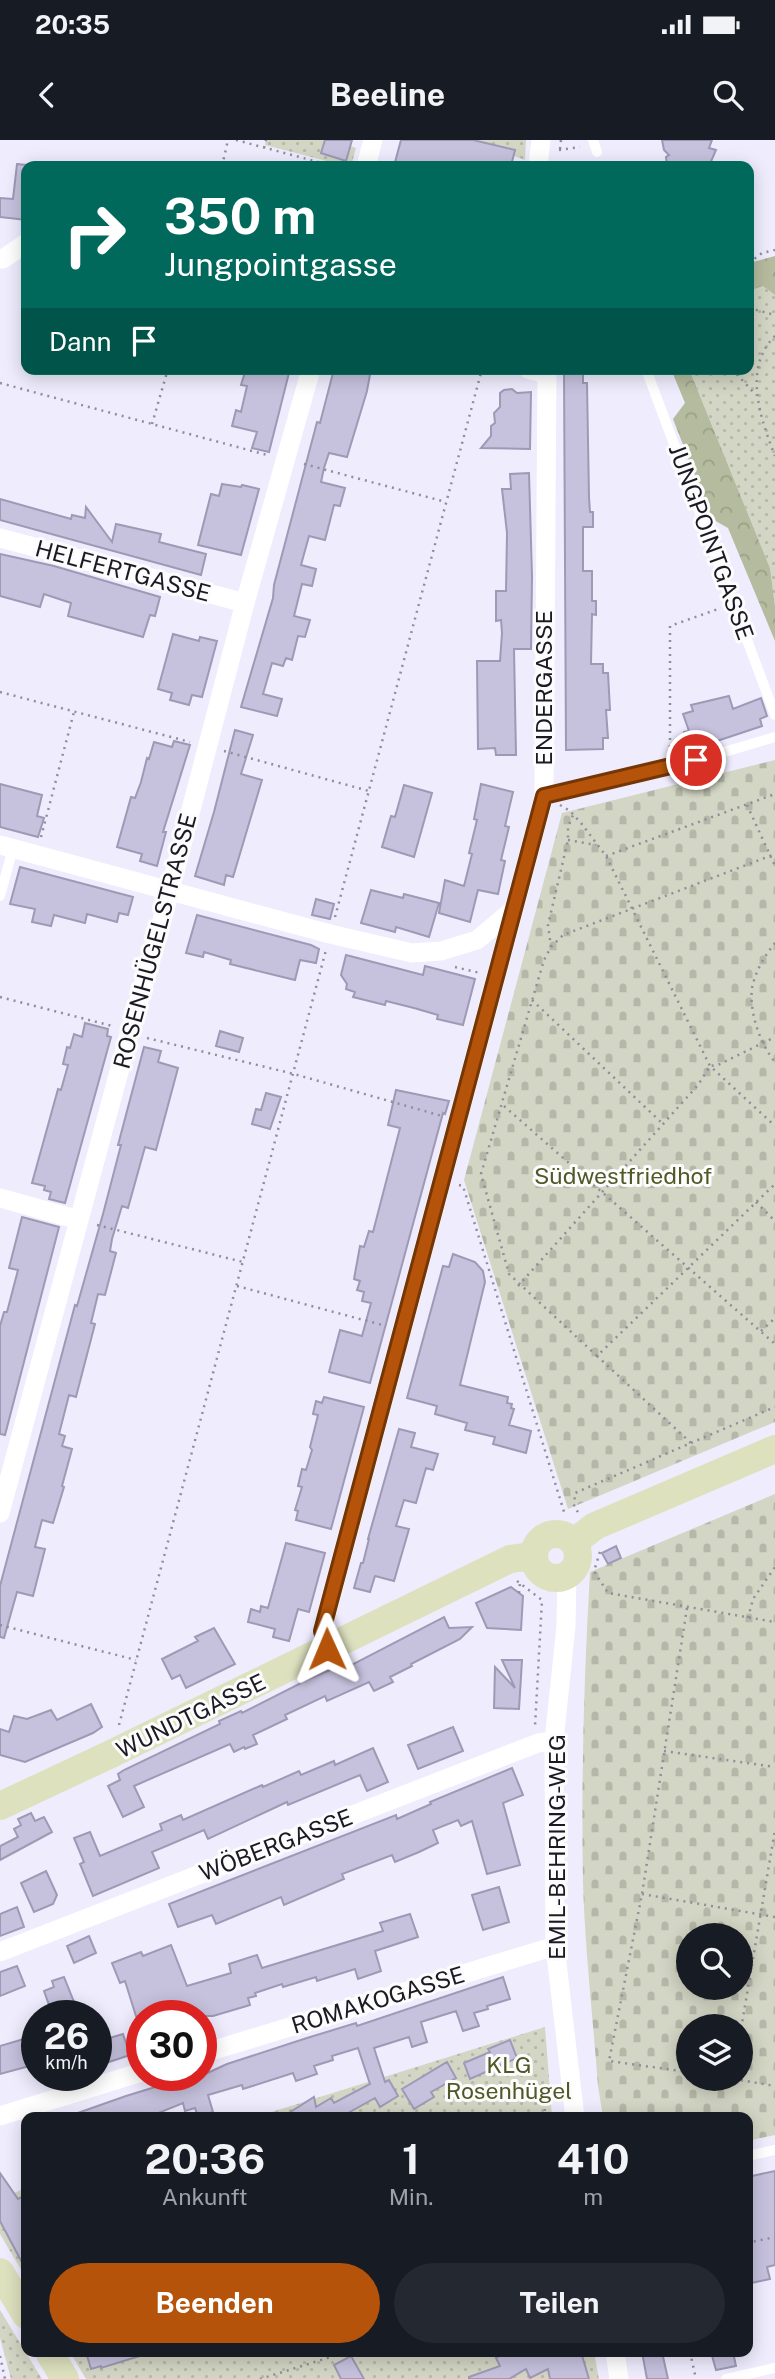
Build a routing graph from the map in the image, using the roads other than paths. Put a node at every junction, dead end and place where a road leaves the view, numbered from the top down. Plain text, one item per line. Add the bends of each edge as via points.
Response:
1 (373, 140) edge
2 (541, 140) edge
3 (367, 161) edge
4 (539, 161) edge
5 (21, 246) edge
6 (0, 259) edge
7 (309, 375) edge
8 (540, 375) edge
9 (648, 375) edge
10 (0, 538) edge
11 (245, 603) junction
12 (775, 715) edge
13 (775, 737) edge
14 (544, 796) junction
15 (6, 847) edge
16 (171, 889) junction
17 (0, 896) edge
18 (514, 909) junction
19 (0, 1198) edge
20 (79, 1220) junction
21 (775, 1449) edge
22 (0, 1513) edge
23 (584, 1527) junction
24 (521, 1566) junction
25 (567, 1575) junction
26 (327, 1649) junction
27 (546, 1742) junction
28 (0, 1806) edge
29 (555, 1946) junction
30 (0, 1952) edge
31 (217, 2049) edge
32 (126, 2078) edge
33 (574, 2112) edge
34 (0, 2116) edge
35 (775, 2150) edge
36 (753, 2155) edge
37 (0, 2272) edge
38 (21, 2307) edge
39 (51, 2357) edge
40 (616, 2357) edge
41 (775, 2368) edge
42 (65, 2379) edge
43 (620, 2379) edge
44 (726, 2379) edge

1 - 3 street
2 - 4 street
5 - 6 street
7 - 11 street, ROSENHÜGELSTRASSE
8 - 14 street, ENDERGASSE
9 - 12 lane, JUNGPOINTGASSE
10 - 11 street, HELFERTGASSE
11 - 16 street, ROSENHÜGELSTRASSE
13 - 14 lane via 670,768
14 - 18 street, ENDERGASSE
15 - 16 street
15 - 17 lane
16 - 18 street via 412,953 441,951 477,940
16 - 20 street, ROSENHÜGELSTRASSE
18 - 26 street, ENDERGASSE via 322,1631
19 - 20 street
20 - 22 street, ROSENHÜGELSTRASSE
21 - 23 street
23 - 24 street, WUNDTGASSE via 545,1536
23 - 25 street via 579,1556
24 - 25 street via 559,1578
24 - 26 street, WUNDTGASSE
25 - 27 street, EMIL-BEHRING-WEG via 568,1605
26 - 28 street, WUNDTGASSE
27 - 29 street, EMIL-BEHRING-WEG
27 - 30 street, WÖBERGASSE
29 - 31 street, ROMAKOGASSE
29 - 33 street, EMIL-BEHRING-WEG
32 - 34 street
35 - 36 lane
37 - 38 street
39 - 42 street
40 - 43 street
41 - 44 lane

